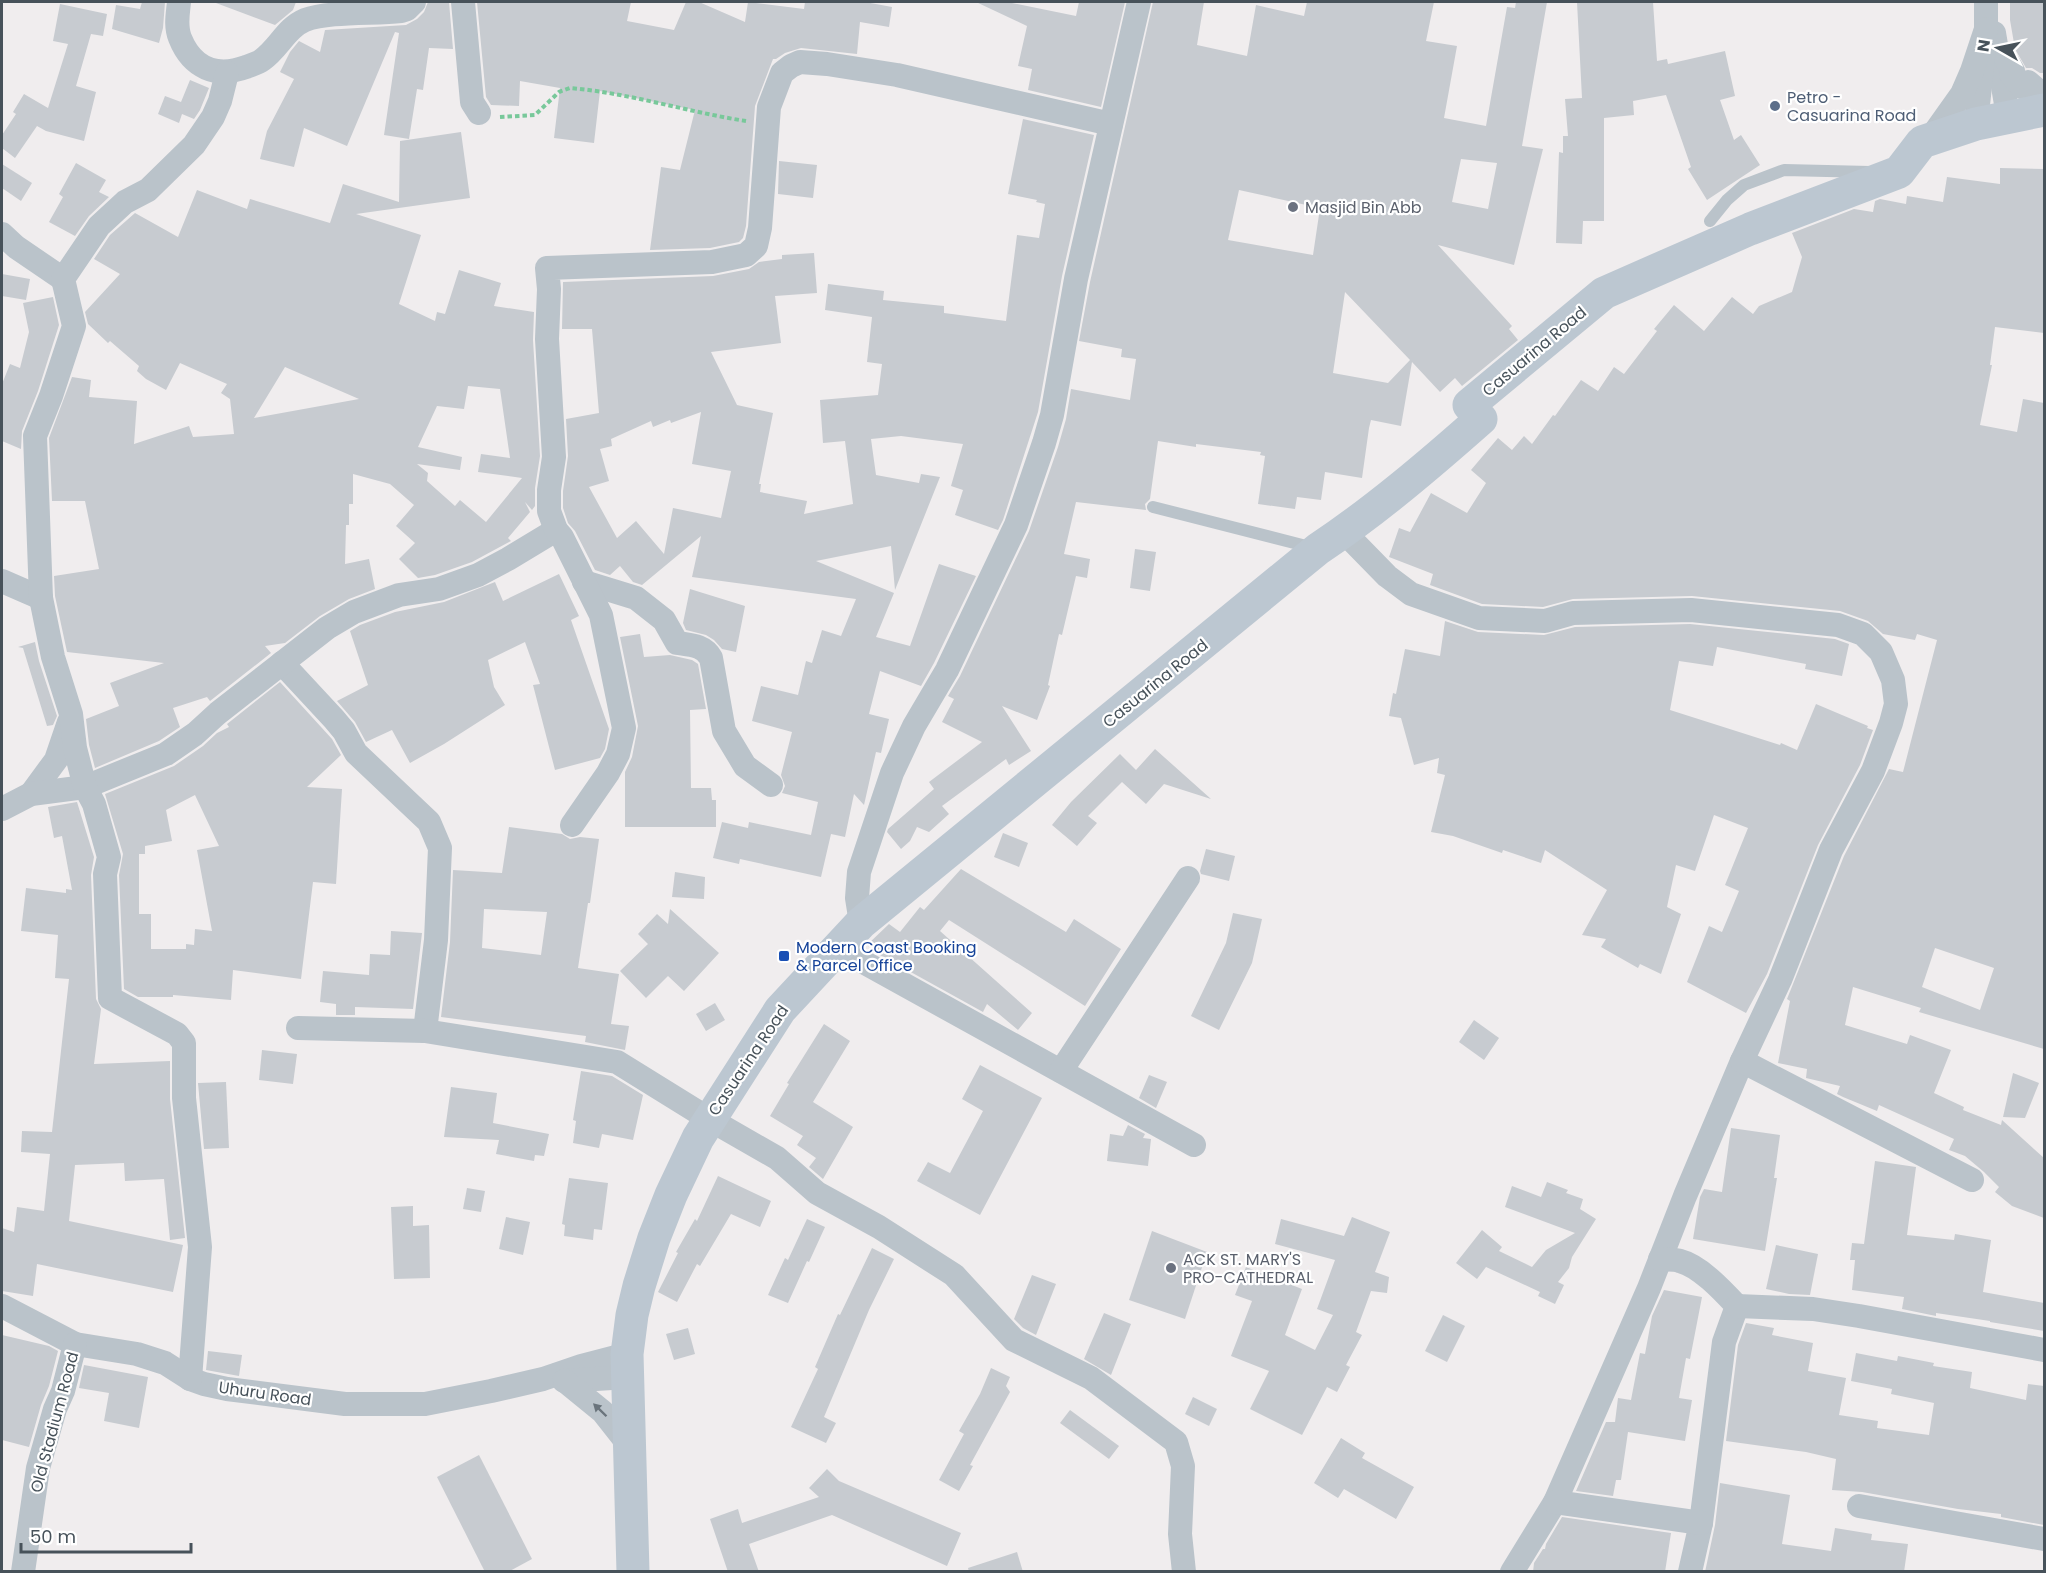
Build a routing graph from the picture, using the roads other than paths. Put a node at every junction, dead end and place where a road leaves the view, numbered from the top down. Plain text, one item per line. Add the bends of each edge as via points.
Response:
1 (179, 2) edge
2 (414, 2) edge
3 (464, 2) edge
4 (1139, 2) edge
5 (1986, 2) edge
6 (1989, 28) junction
7 (227, 73) junction
8 (2044, 96) edge
9 (2044, 110) edge
10 (479, 113) road end
11 (2008, 116) junction
12 (1111, 124) junction
13 (1976, 124) junction
14 (1930, 139) junction
15 (1899, 172) junction
16 (1710, 221) dead end
17 (6, 245) edge
18 (63, 279) junction
19 (1153, 507) dead end
20 (556, 530) junction
21 (1331, 540) junction
22 (2, 581) edge
23 (584, 582) junction
24 (41, 598) junction
25 (282, 663) junction
26 (71, 714) junction
27 (771, 785) dead end
28 (85, 786) junction
29 (31, 794) junction
30 (2, 809) edge
31 (572, 825) dead end
32 (1188, 878) dead end
33 (861, 923) junction
34 (838, 948) junction
35 (298, 1028) dead end
36 (425, 1031) junction
37 (1742, 1061) junction
38 (1061, 1071) junction
39 (709, 1119) junction
40 (1194, 1145) dead end
41 (1972, 1180) dead end
42 (1660, 1259) junction
43 (2, 1306) edge
44 (1737, 1306) junction
45 (632, 1315) junction
46 (75, 1344) junction
47 (2044, 1350) edge
48 (628, 1366) junction
49 (563, 1375) junction
50 (190, 1379) junction
51 (629, 1445) junction
52 (1555, 1502) junction
53 (1859, 1506) dead end
54 (1701, 1523) junction
55 (2044, 1539) edge
56 (23, 1572) edge
57 (633, 1572) edge
58 (1184, 1572) edge
59 (1512, 1572) edge
60 (1690, 1572) edge

1 - 7 street via 178,30 186,48 204,68
2 - 7 street via 401,11 306,19 290,29 261,61
3 - 10 street via 472,102
4 - 12 street
5 - 6 street
6 - 8 street via 2007,53 2004,55 2011,74 2022,87 2028,82
6 - 11 street
6 - 13 street
6 - 14 street via 1962,94
7 - 18 street via 220,102 194,145 148,190 126,202 99,226
9 - 11 street
11 - 13 street
12 - 20 street via 897,75 827,64 800,62 791,66 782,73 771,99 760,228 756,246 746,255 701,262 547,268 554,457 549,511
12 - 33 street via 1044,443 1016,525 947,670 892,773 859,872 857,898
13 - 14 street
14 - 15 street via 1922,142
15 - 16 lane via 1784,170 1744,185
15 - 21 street, Casuarina Road via 1750,229 1604,293 1469,405 1480,419 1450,447
17 - 18 street
18 - 24 street via 74,326 36,436
19 - 21 lane
20 - 23 street
20 - 25 street via 478,575 354,612
21 - 33 street, Casuarina Road
21 - 37 street via 1411,594 1479,618 1545,621 1573,613 1691,610 1838,625 1863,634 1881,652 1893,680 1896,704 1891,723 1873,771 1831,850 1780,980
22 - 24 street
23 - 27 street via 636,598 664,620 677,643 708,652 724,731 745,766
23 - 31 street via 601,615 624,728 618,754 608,773
24 - 26 street via 53,657
25 - 28 street via 166,754
25 - 36 street via 344,731 356,753 429,822 440,848 436,940
26 - 28 street
26 - 29 street via 56,760
28 - 29 street
28 - 50 street via 109,857 105,874 110,998 177,1034 184,1043 184,1098 200,1246
29 - 30 street
32 - 38 street
33 - 34 street, Casuarina Road
34 - 38 street
34 - 39 street, Casuarina Road via 780,1010
35 - 36 street
36 - 39 street via 617,1062
37 - 41 street
37 - 42 street
38 - 40 street
39 - 45 street, Casuarina Road via 654,1238
39 - 58 street via 777,1158 817,1192 954,1275 1014,1340 1091,1378 1176,1442 1183,1466 1180,1534
42 - 44 street via 1687,1263 1719,1286
42 - 52 street
43 - 46 street, Uhuru Road
44 - 47 street via 1813,1309
44 - 54 street via 1724,1342
45 - 48 street, Casuarina Road
45 - 49 street via 620,1332
46 - 50 street, Uhuru Road via 137,1354 165,1363
46 - 56 street, Old Stadium Road via 38,1468
48 - 49 street, Uhuru Road
48 - 51 street, Casuarina Road
49 - 50 street, Uhuru Road via 425,1404 345,1404 227,1389
51 -> 49 street via 603,1412
51 - 57 street, Casuarina Road
52 - 54 street
52 - 59 street
53 - 55 street
54 - 60 street

